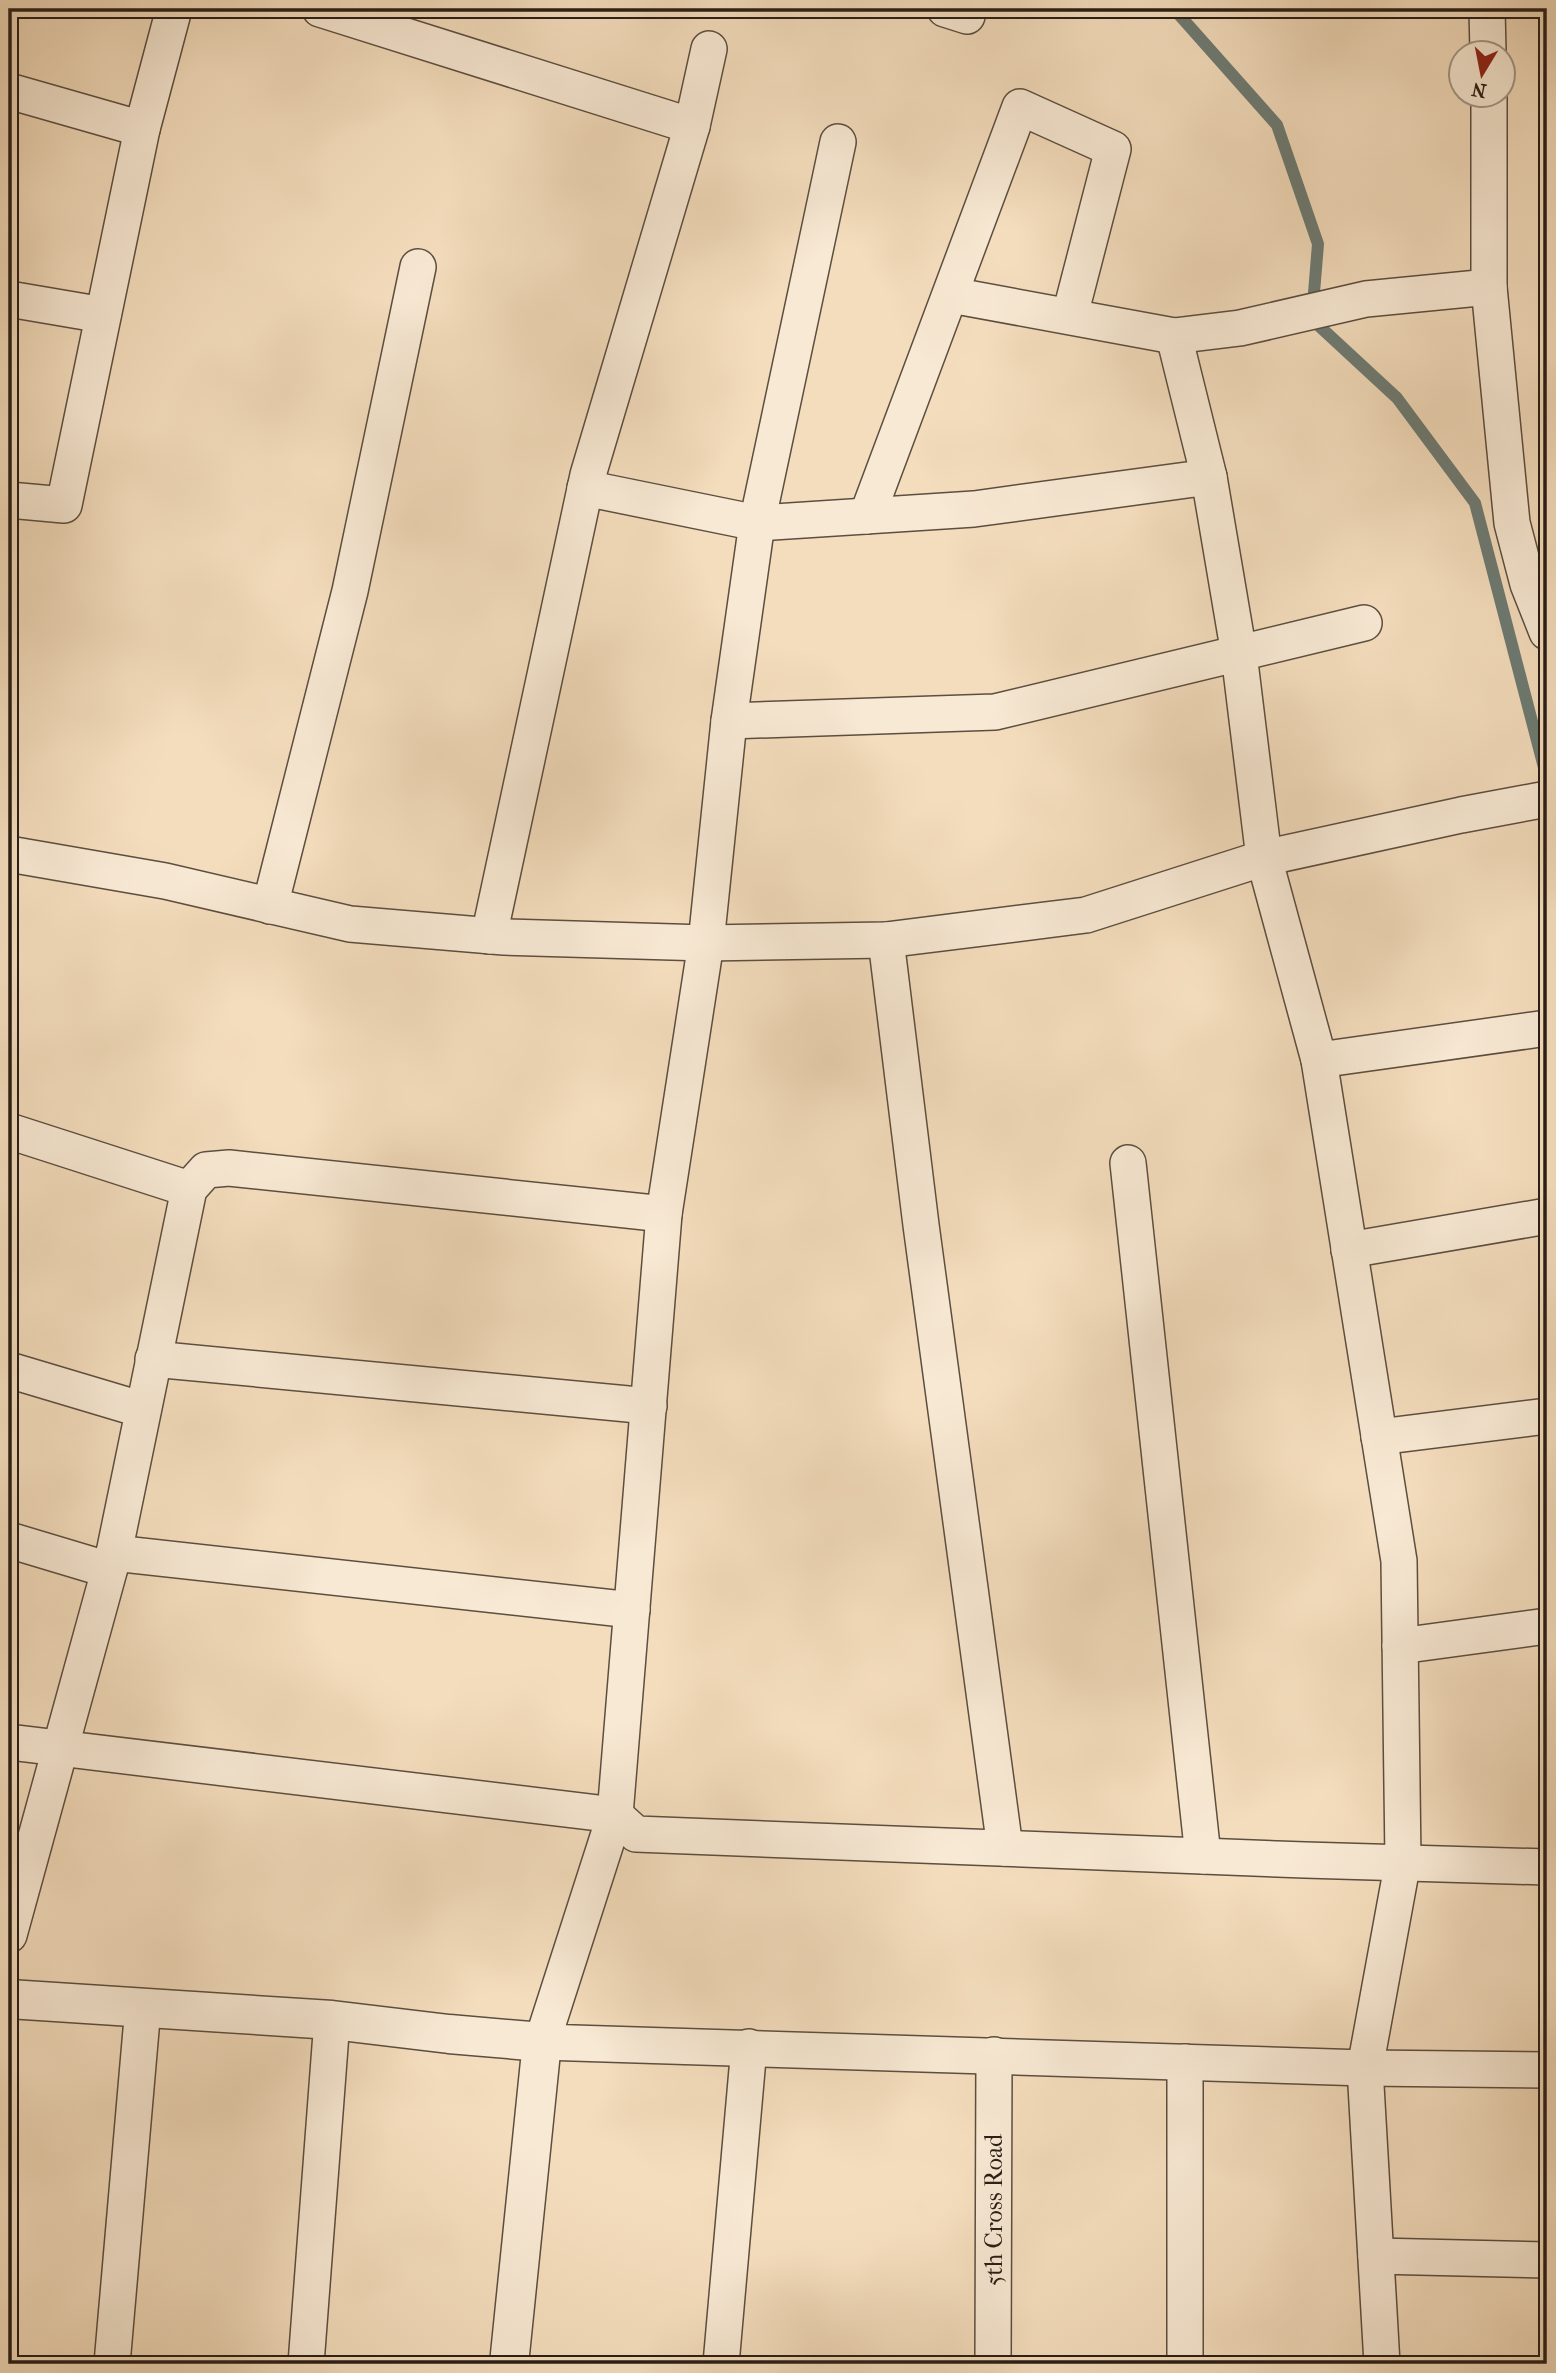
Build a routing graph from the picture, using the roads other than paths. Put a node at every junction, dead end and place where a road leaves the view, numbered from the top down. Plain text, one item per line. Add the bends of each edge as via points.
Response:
1 (174, 9) edge
2 (320, 9) edge
3 (1487, 9) edge
4 (1488, 38) edge
5 (709, 49) dead end
6 (9, 92) edge
7 (1489, 108) edge
8 (692, 126) junction
9 (142, 129) junction
10 (838, 142) dead end
11 (418, 267) dead end
12 (1489, 287) junction
13 (951, 295) junction
14 (9, 299) edge
15 (103, 315) junction
16 (1070, 315) junction
17 (1174, 336) junction
18 (1209, 477) junction
19 (585, 488) junction
20 (9, 500) edge
21 (867, 516) junction
22 (757, 523) junction
23 (1364, 623) dead end
24 (1547, 632) edge
25 (1239, 654) junction
26 (729, 721) junction
27 (1547, 799) edge
28 (9, 854) edge
29 (1264, 858) junction
30 (270, 905) junction
31 (489, 936) junction
32 (886, 940) junction
33 (706, 943) junction
34 (1547, 1028) edge
35 (1319, 1060) junction
36 (9, 1131) edge
37 (1128, 1163) dead end
38 (189, 1189) junction
39 (664, 1214) junction
40 (1547, 1216) edge
41 (1349, 1250) junction
42 (153, 1359) junction
43 (9, 1370) edge
44 (649, 1406) junction
45 (143, 1410) junction
46 (1547, 1416) edge
47 (1379, 1437) junction
48 (9, 1540) edge
49 (111, 1562) junction
50 (632, 1610) junction
51 (1547, 1626) edge
52 (1400, 1646) junction
53 (9, 1742) edge
54 (59, 1750) junction
55 (615, 1815) junction
56 (1005, 1848) junction
57 (1203, 1856) junction
58 (1404, 1861) junction
59 (1547, 1867) edge
60 (9, 1935) edge
61 (9, 1999) edge
62 (144, 2007) junction
63 (332, 2020) junction
64 (542, 2042) junction
65 (749, 2047) junction
66 (994, 2056) junction
67 (1185, 2062) junction
68 (1365, 2068) junction
69 (1547, 2070) edge
70 (1376, 2256) junction
71 (1547, 2260) edge
72 (112, 2364) edge
73 (306, 2364) edge
74 (509, 2364) edge
75 (721, 2364) edge
76 (993, 2364) edge
77 (1185, 2364) edge
78 (1382, 2364) edge

1 - 9 street
2 - 8 street
3 - 4 street
5 - 8 street
6 - 9 street
7 - 12 street
8 - 19 street
9 - 15 street
10 - 22 street
11 - 30 street via 350,592
12 - 17 street via 1366,299 1240,328
12 - 24 street via 1512,523
13 - 16 street
13 - 16 street via 1020,107 1114,149
13 - 21 street
14 - 15 street
15 - 20 street via 64,505
16 - 17 street
17 - 18 street
18 - 21 street via 974,509
18 - 25 street
19 - 22 street
19 - 31 street
21 - 22 street
22 - 26 street
23 - 25 street
25 - 26 street via 995,712
25 - 29 street
26 - 33 street
27 - 29 street
28 - 30 street
29 - 32 street via 1086,915
29 - 35 street
30 - 31 street via 349,924
31 - 33 street
32 - 33 street
32 - 56 street
33 - 39 street
34 - 35 street
35 - 41 street
36 - 38 street
37 - 57 street
38 - 39 street via 206,1170 229,1168
38 - 42 street
39 - 44 street
40 - 41 street
41 - 47 street
42 - 44 street
42 - 45 street
43 - 45 street
44 - 50 street
45 - 49 street
46 - 47 street
47 - 52 street via 1399,1561
48 - 49 street
49 - 50 street
49 - 54 street
50 - 55 street
51 - 52 street
52 - 58 street
53 - 54 street
54 - 55 street
54 - 60 street
55 - 56 street via 636,1834
55 - 64 street
56 - 57 street
57 - 58 street
58 - 59 street
58 - 68 street
61 - 62 street
62 - 63 street
62 - 72 street
63 - 64 street
63 - 73 street
64 - 65 street
64 - 74 street
65 - 66 street
65 - 75 street
66 - 67 street
66 - 76 street, 5th Cross Road
67 - 68 street
67 - 77 street
68 - 69 street
68 - 70 street
70 - 71 street
70 - 78 street

